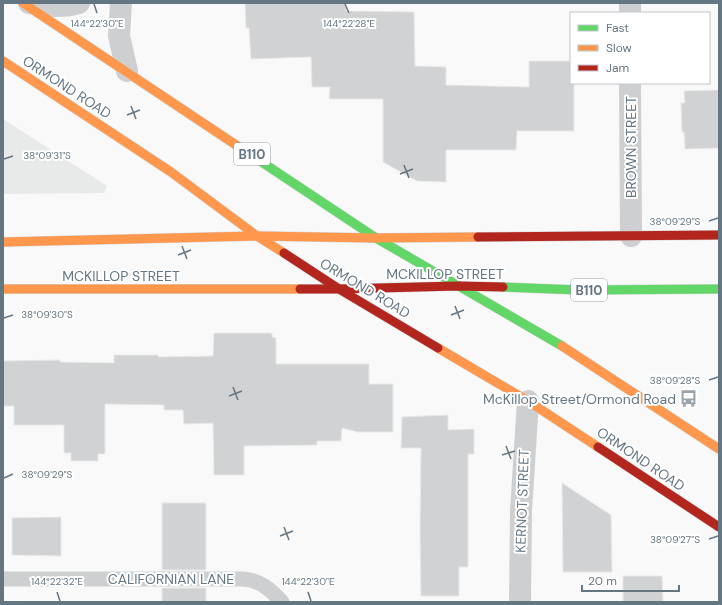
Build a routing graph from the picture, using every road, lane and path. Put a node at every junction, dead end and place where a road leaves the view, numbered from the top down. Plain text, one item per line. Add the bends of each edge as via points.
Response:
1 (23, 3) edge
2 (30, 3) edge
3 (79, 3) edge
4 (120, 3) edge
5 (3, 61) edge
6 (127, 71) junction
7 (630, 84) edge
8 (719, 235) edge
9 (257, 236) junction
10 (631, 236) junction
11 (376, 238) junction
12 (3, 242) edge
13 (458, 286) junction
14 (3, 289) edge
15 (339, 289) junction
16 (719, 289) edge
17 (528, 401) junction
18 (719, 449) edge
19 (719, 528) edge
20 (3, 579) edge
21 (282, 602) edge
22 (520, 602) edge

1 - 6 main road, B110
2 - 3 street via 47,6
4 - 6 street via 120,36
5 - 9 main road, ORMOND ROAD via 171,172
6 - 11 main road, B110
7 - 10 street, BROWN STREET
8 - 10 main road
9 - 11 main road
9 - 12 main road
9 - 15 main road, ORMOND ROAD
10 - 11 main road
11 - 13 main road
13 - 15 main road, MCKILLOP STREET / B110
13 - 16 main road, MCKILLOP STREET / B110 via 579,290
13 - 18 main road via 554,341
14 - 15 main road, MCKILLOP STREET
15 - 17 main road, ORMOND ROAD
17 - 19 main road, ORMOND ROAD
17 - 22 street, KERNOT STREET via 520,518
20 - 21 lane, CALIFORNIAN LANE via 248,579 273,592

